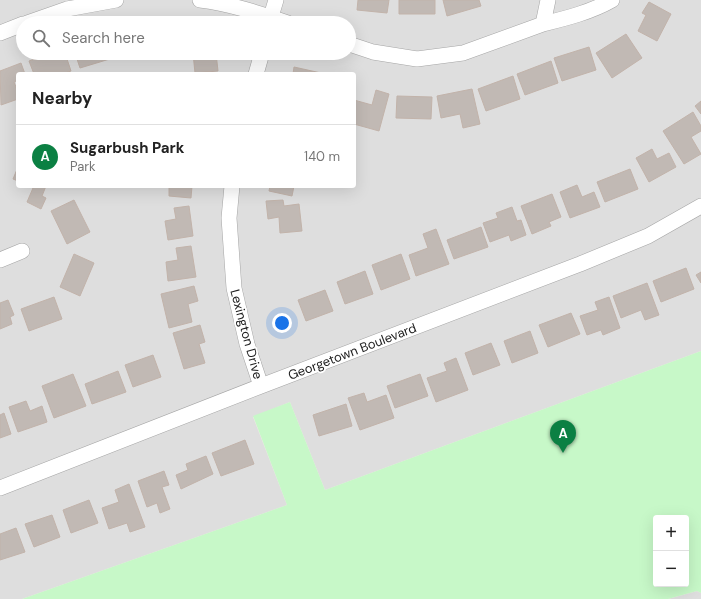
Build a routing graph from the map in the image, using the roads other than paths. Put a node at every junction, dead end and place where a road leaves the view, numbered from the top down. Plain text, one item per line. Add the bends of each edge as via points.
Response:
1 (116, 0) edge
2 (200, 0) edge
3 (276, 0) edge
4 (548, 0) edge
5 (612, 0) edge
6 (46, 16) edge
7 (258, 16) edge
8 (271, 16) edge
9 (544, 24) junction
10 (16, 27) edge
11 (0, 33) edge
12 (356, 46) edge
13 (260, 60) edge
14 (257, 72) edge
15 (232, 188) edge
16 (701, 206) edge
17 (22, 251) dead end
18 (0, 260) edge
19 (261, 386) junction
20 (0, 488) edge

1 - 6 street via 66,9
2 - 7 street
3 - 8 street
4 - 9 street
5 - 9 street via 571,17
9 - 12 street via 463,53 417,59 372,52
10 - 11 street
13 - 14 street
15 - 19 street, Lexington Drive via 229,218 234,288 247,344
16 - 19 street, Georgetown Boulevard via 648,236 580,264
17 - 18 street
19 - 20 street, Georgetown Boulevard

